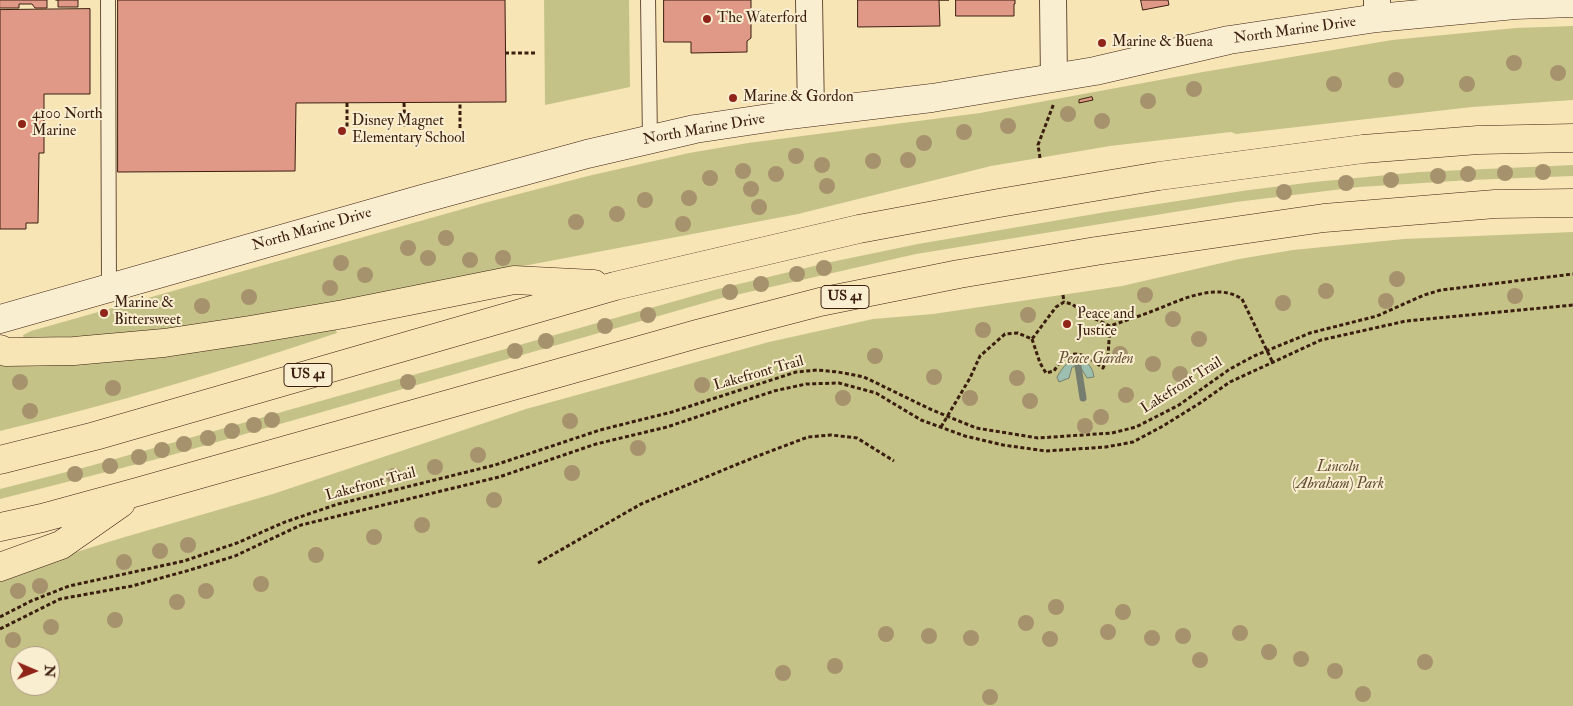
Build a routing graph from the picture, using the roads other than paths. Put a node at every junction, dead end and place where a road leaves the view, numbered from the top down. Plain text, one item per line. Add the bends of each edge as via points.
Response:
1 (108, 0) edge
2 (648, 0) edge
3 (809, 0) edge
4 (1053, 0) edge
5 (1573, 3) edge
6 (1377, 9) edge
7 (1054, 91) junction
8 (811, 112) junction
9 (1573, 138) edge
10 (650, 139) junction
11 (1573, 203) edge
12 (615, 286) junction
13 (110, 287) junction
14 (0, 319) edge
15 (0, 348) edge
16 (0, 460) edge
17 (137, 492) junction
18 (0, 527) edge
19 (0, 567) edge

1 - 13 lane
2 - 10 lane
3 - 8 street
4 - 7 street
5 - 6 street, North Marine Drive
6 - 7 street, North Marine Drive via 1095,70
7 - 8 street, North Marine Drive via 932,98
8 - 10 street, North Marine Drive
9 - 12 highway, US 41 via 1478,140 1363,149 1159,176 858,229
10 - 13 street, North Marine Drive
11 - 17 highway, US 41 via 1495,204 1324,218 959,274 820,302 697,334
12 - 15 highway via 514,280 335,315 164,343 74,351 6,352
12 - 16 highway, US 41 via 96,436
13 - 14 street, North Marine Drive
17 - 18 highway, US 41
17 - 19 highway via 62,545

